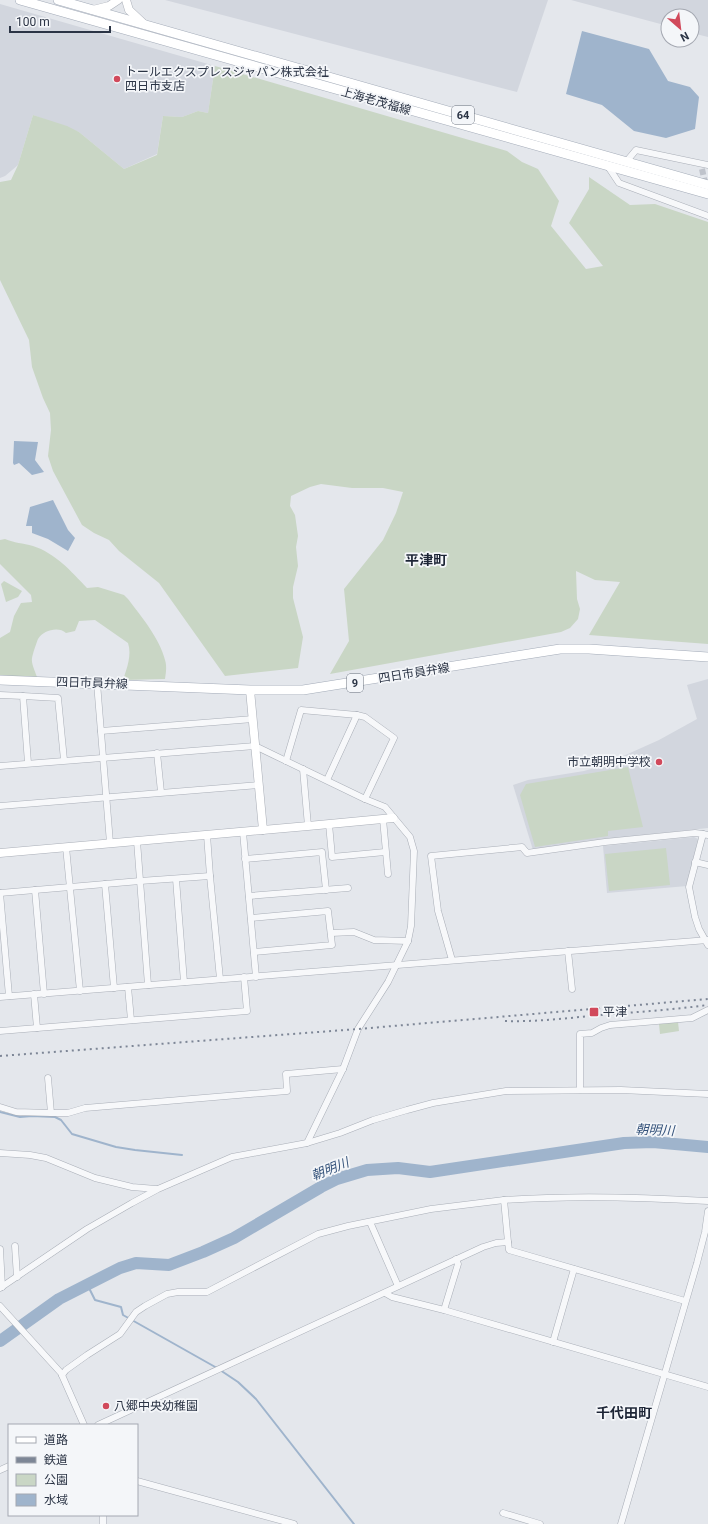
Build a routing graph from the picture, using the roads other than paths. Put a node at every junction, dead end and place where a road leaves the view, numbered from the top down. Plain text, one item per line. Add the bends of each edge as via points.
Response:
1 (20, 0) edge
2 (58, 0) edge
3 (118, 0) edge
4 (126, 0) edge
5 (92, 10) junction
6 (147, 26) junction
7 (626, 162) junction
8 (607, 165) junction
9 (704, 166) edge
10 (708, 185) edge
11 (708, 194) edge
12 (708, 216) edge
13 (708, 658) edge
14 (0, 680) edge
15 (97, 683) junction
16 (250, 690) junction
17 (0, 695) edge
18 (23, 696) junction
19 (357, 715) junction
20 (253, 719) junction
21 (101, 731) junction
22 (255, 746) junction
23 (157, 753) junction
24 (103, 757) junction
25 (64, 760) junction
26 (286, 761) junction
27 (28, 763) junction
28 (0, 766) edge
29 (304, 769) junction
30 (327, 780) junction
31 (259, 785) junction
32 (161, 792) junction
33 (106, 797) junction
34 (365, 799) junction
35 (0, 806) edge
36 (393, 818) junction
37 (383, 820) junction
38 (329, 824) junction
39 (308, 826) junction
40 (263, 830) junction
41 (243, 832) junction
42 (207, 835) junction
43 (705, 835) edge
44 (137, 841) junction
45 (110, 844) junction
46 (66, 847) junction
47 (385, 852) junction
48 (0, 853) edge
49 (245, 858) junction
50 (695, 862) junction
51 (708, 865) edge
52 (388, 874) dead end
53 (210, 876) junction
54 (176, 879) junction
55 (140, 880) junction
56 (105, 884) junction
57 (70, 887) junction
58 (348, 888) dead end
59 (35, 890) junction
60 (326, 890) junction
61 (0, 893) edge
62 (248, 896) junction
63 (251, 918) junction
64 (331, 933) junction
65 (408, 941) junction
66 (707, 942) edge
67 (568, 951) junction
68 (254, 952) junction
69 (452, 960) junction
70 (396, 965) junction
71 (256, 977) junction
72 (244, 978) junction
73 (220, 980) junction
74 (184, 982) junction
75 (148, 985) junction
76 (128, 986) junction
77 (114, 988) junction
78 (572, 989) dead end
79 (80, 990) junction
80 (34, 994) junction
81 (44, 994) junction
82 (9, 996) junction
83 (0, 997) edge
84 (708, 1010) edge
85 (131, 1020) junction
86 (37, 1028) junction
87 (0, 1031) edge
88 (343, 1069) junction
89 (48, 1078) dead end
90 (580, 1090) junction
91 (708, 1094) edge
92 (0, 1107) edge
93 (51, 1113) junction
94 (306, 1143) junction
95 (0, 1153) edge
96 (158, 1189) junction
97 (504, 1200) junction
98 (708, 1201) edge
99 (708, 1211) edge
100 (370, 1222) junction
101 (508, 1242) junction
102 (15, 1246) dead end
103 (0, 1249) edge
104 (456, 1259) junction
105 (574, 1269) junction
106 (17, 1277) junction
107 (398, 1286) junction
108 (1, 1287) edge
109 (385, 1292) junction
110 (685, 1301) junction
111 (0, 1306) edge
112 (444, 1310) junction
113 (553, 1342) junction
114 (61, 1374) junction
115 (664, 1375) junction
116 (708, 1387) edge
117 (84, 1424) edge
118 (100, 1424) edge
119 (138, 1481) edge
120 (503, 1513) dead end
121 (294, 1524) edge
122 (540, 1524) edge
123 (620, 1524) edge

1 - 8 main road, 上海老茂福線 / 64
2 - 5 main road, 上海老茂福線 / 64
3 - 5 street via 109,6
4 - 6 street via 132,14
5 - 6 main road, 上海老茂福線 / 64
6 - 7 main road, 上海老茂福線 / 64
7 - 9 street via 636,150
7 - 10 main road, 上海老茂福線 / 64
8 - 11 main road, 上海老茂福線 / 64
8 - 12 street via 619,183
13 - 16 main road, 四日市員弁線 / 9 via 560,649 302,690
14 - 15 main road, 四日市員弁線 / 9
15 - 16 main road, 四日市員弁線 / 9
15 - 21 street
16 - 20 street
17 - 18 street
18 - 25 street via 58,698
18 - 27 street
19 - 26 street via 301,710
19 - 30 street
19 - 34 street via 365,717 394,738
20 - 21 street
20 - 22 street
21 - 24 street
22 - 23 street
22 - 26 street
22 - 31 street
23 - 24 street
23 - 32 street
24 - 25 street
24 - 33 street
25 - 27 street
26 - 29 street
27 - 28 street
29 - 30 street
29 - 39 street
30 - 34 street
31 - 32 street
31 - 40 street
32 - 33 street
33 - 35 street
33 - 45 street
34 - 36 street via 385,807
36 - 37 street
36 - 65 street via 408,833 413,846 411,926
37 - 38 street
37 - 47 street
38 - 39 street
38 - 47 street via 332,857
39 - 40 street
40 - 41 street
41 - 42 street
41 - 49 street
42 - 44 street
42 - 53 street
43 - 50 street
43 - 69 street via 695,833 527,853 522,846 431,856 438,911
44 - 45 street
44 - 55 street
45 - 46 street
46 - 48 street
46 - 57 street
47 - 52 street
49 - 60 street via 322,852
49 - 62 street
50 - 51 street
50 - 66 street via 689,887 695,917
53 - 54 street
53 - 73 street
54 - 55 street
54 - 74 street
55 - 56 street
55 - 75 street
56 - 57 street
56 - 77 street
57 - 59 street
57 - 79 street
58 - 60 street
59 - 61 street
59 - 81 street
60 - 62 street
61 - 82 street
62 - 63 street
63 - 64 street via 328,911
63 - 68 street
64 - 65 street via 354,932 374,940
64 - 68 street via 332,945
65 - 70 street
66 - 67 street
67 - 69 street
67 - 78 street
68 - 71 street
69 - 70 street
70 - 71 street
70 - 88 street via 358,1029
71 - 72 street
72 - 73 street
72 - 85 street via 247,1010
73 - 74 street
74 - 75 street
75 - 76 street
76 - 77 street
76 - 85 street
77 - 79 street
79 - 81 street
80 - 81 street
80 - 82 street
80 - 86 street
82 - 83 street
84 - 90 street via 692,1018 610,1025 592,1033 580,1034
85 - 86 street
86 - 87 street
88 - 93 street via 286,1074 287,1091
88 - 94 street
89 - 93 street
90 - 91 street
90 - 94 street via 506,1091 433,1103
92 - 93 street via 16,1112
94 - 96 street via 232,1157
95 - 96 street via 46,1158 95,1178 132,1187
96 - 106 street via 87,1229
97 - 98 street via 551,1197 648,1197
97 - 100 street via 431,1209
97 - 101 street
99 - 110 street
100 - 107 street
100 - 114 street via 318,1234 207,1292 167,1294 136,1312 120,1334
101 - 104 street via 483,1247
101 - 105 street via 509,1250
102 - 106 street
103 - 108 street
104 - 107 street
104 - 112 street via 458,1264
105 - 110 street
105 - 113 street
106 - 108 street
107 - 109 street
109 - 112 street via 392,1297
109 - 118 street
110 - 115 street
111 - 114 street
112 - 113 street
113 - 115 street
114 - 117 street
115 - 116 street
115 - 123 street
119 - 121 street
120 - 122 street

